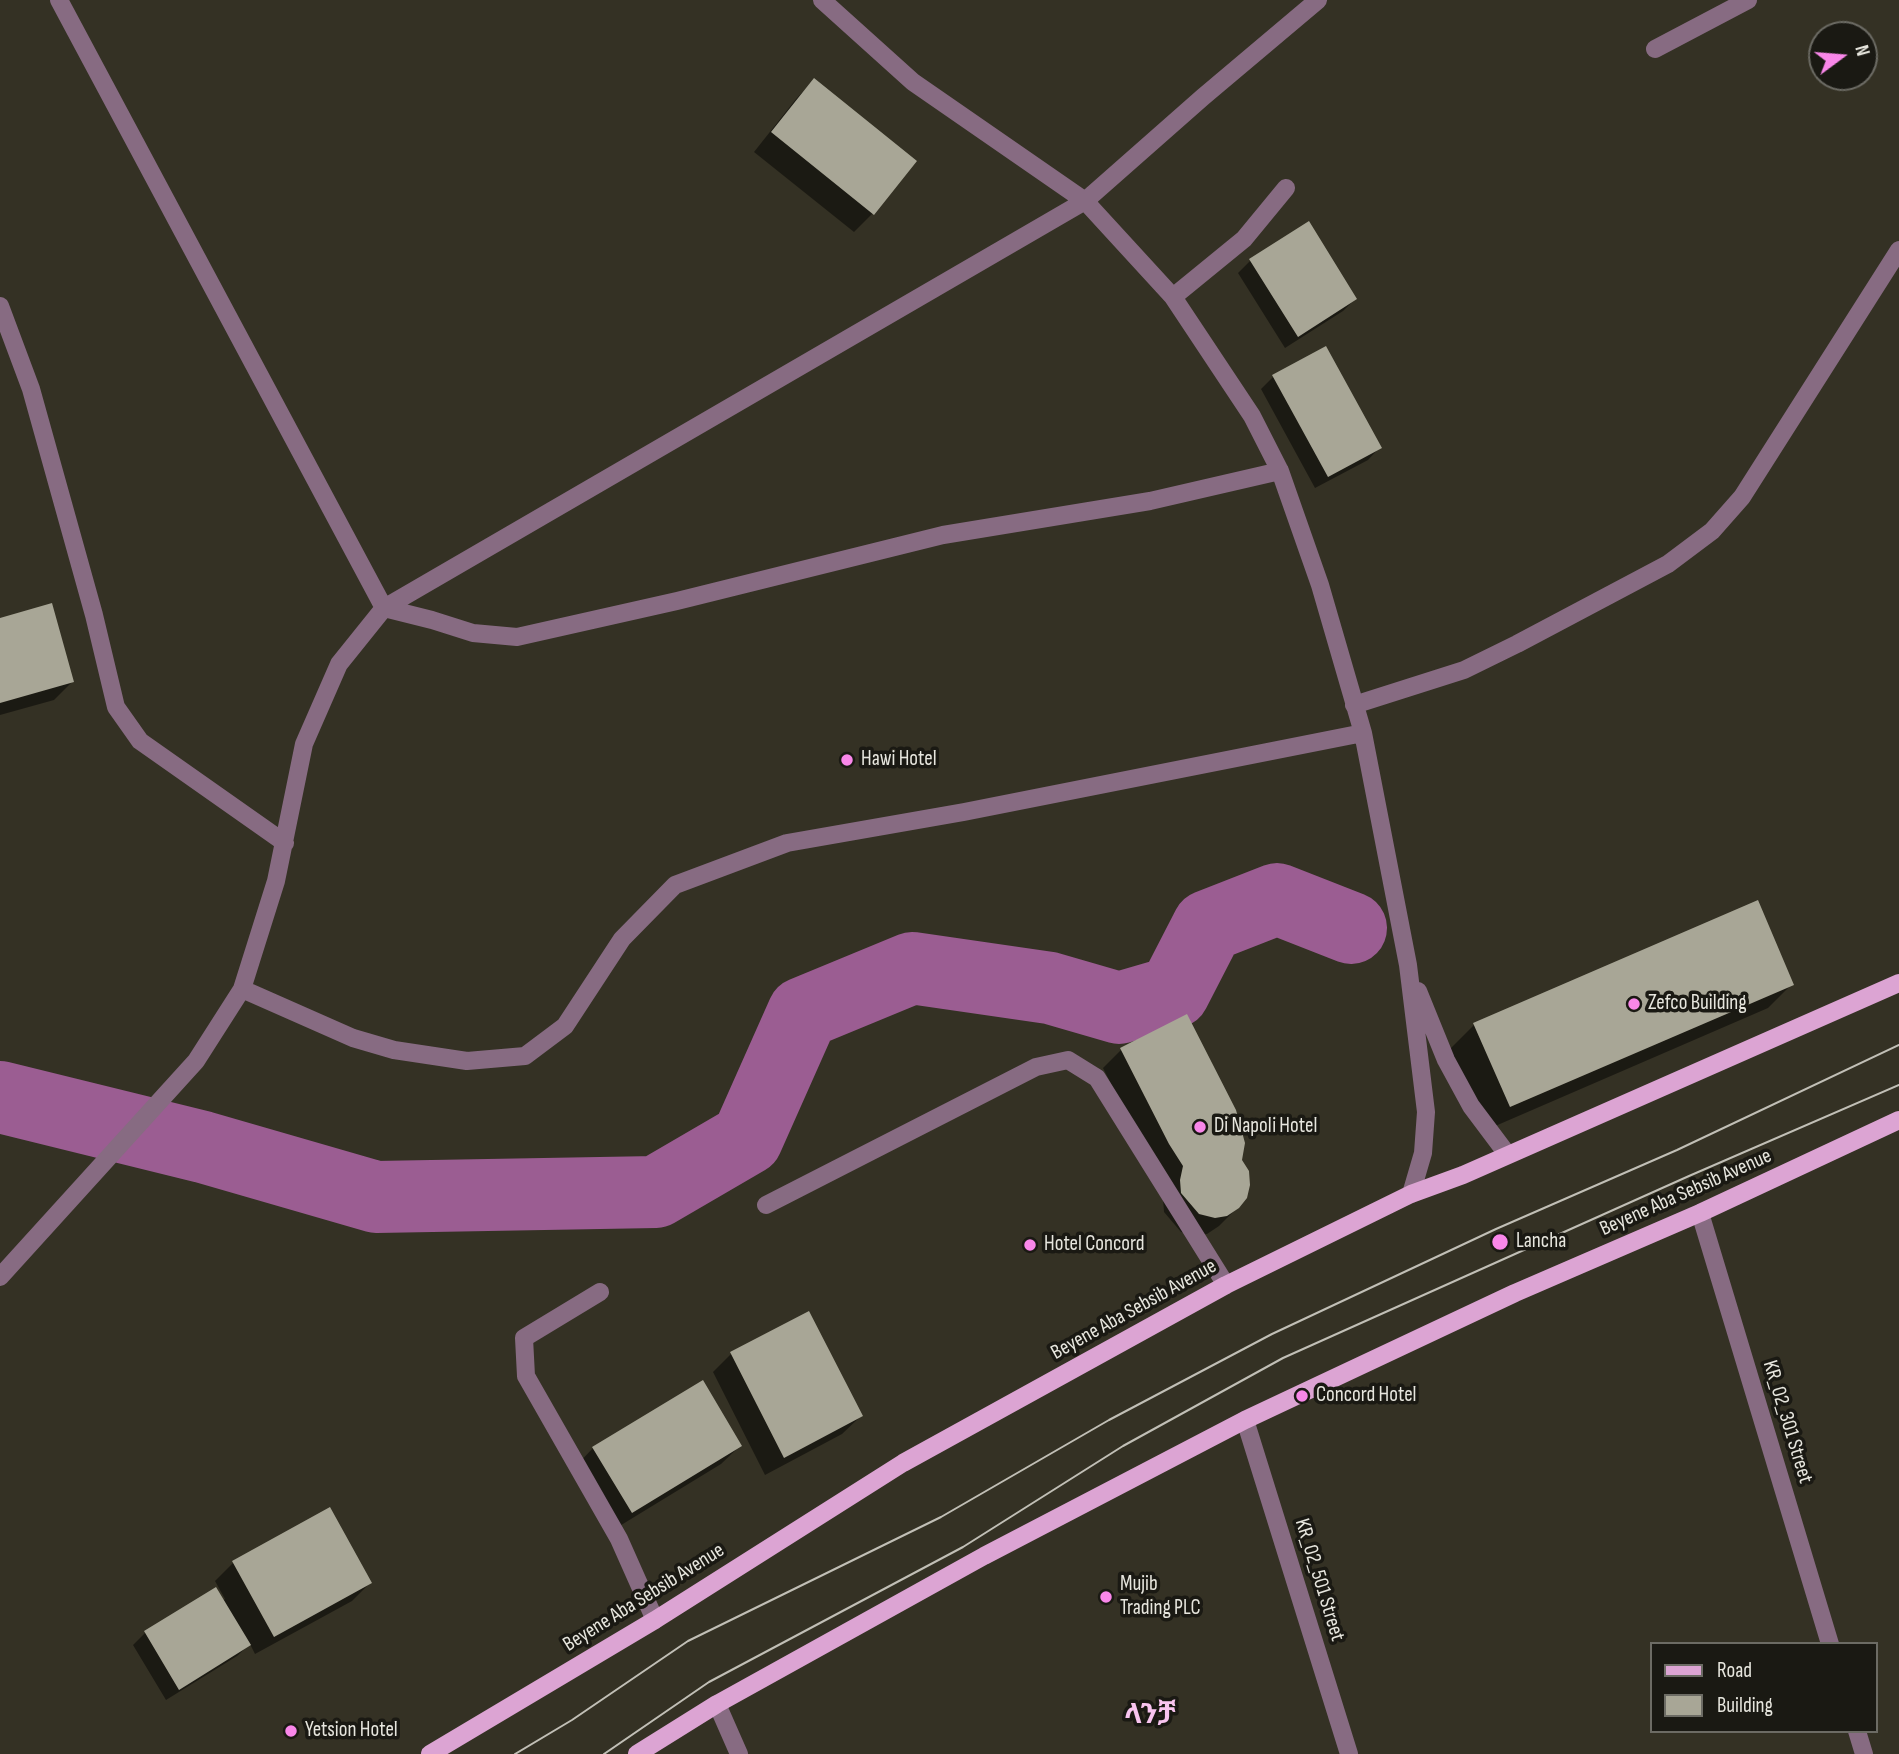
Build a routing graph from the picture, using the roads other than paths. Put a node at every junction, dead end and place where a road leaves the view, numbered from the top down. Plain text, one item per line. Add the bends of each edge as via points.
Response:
1 (59, 0) edge
2 (822, 0) edge
3 (1318, 0) edge
4 (1748, 0) edge
5 (844, 8) edge
6 (1656, 49) dead end
7 (1286, 188) dead end
8 (1085, 201) junction
9 (1899, 250) edge
10 (1173, 298) junction
11 (0, 306) edge
12 (1280, 471) junction
13 (384, 608) junction
14 (1354, 705) junction
15 (1363, 733) junction
16 (285, 843) junction
17 (1408, 965) junction
18 (1899, 983) edge
19 (242, 989) junction
20 (1899, 1120) edge
21 (1507, 1154) junction
22 (1411, 1194) junction
23 (766, 1205) dead end
24 (1700, 1213) junction
25 (0, 1277) edge
26 (1226, 1285) junction
27 (600, 1292) dead end
28 (1245, 1420) junction
29 (655, 1620) junction
30 (1829, 1642) edge
31 (717, 1704) junction
32 (1858, 1733) edge
33 (430, 1754) edge
34 (637, 1754) edge
35 (739, 1754) edge
36 (1349, 1754) edge
37 (1864, 1754) edge

1 - 13 street
2 - 5 street
3 - 8 street
4 - 6 street
5 - 8 street via 913,82
7 - 10 street via 1244,239
8 - 10 street
8 - 13 street
9 - 14 street via 1742,497 1712,531 1668,564 1517,645 1464,670
10 - 12 street via 1252,416
11 - 16 street via 31,389 116,707 141,741
12 - 13 street via 1150,500 943,535 517,637 473,633
12 - 14 street via 1320,585
13 - 16 street via 339,664 304,744
14 - 15 street
15 - 17 street
15 - 19 street via 787,843 675,885 622,939 565,1026 525,1056 467,1061 394,1050 352,1038
16 - 19 street
17 - 21 street via 1446,1060 1471,1106
17 - 22 street via 1426,1112 1423,1153
18 - 21 main road, Beyene Aba Sebsib Avenue
19 - 25 street via 196,1061
20 - 24 main road, Beyene Aba Sebsib Avenue
21 - 22 main road, Beyene Aba Sebsib Avenue
22 - 26 main road, Beyene Aba Sebsib Avenue
23 - 26 street via 1036,1067 1068,1060 1097,1078
24 - 28 main road, Beyene Aba Sebsib Avenue via 1515,1293
24 - 30 street, KR_02_301 Street
26 - 29 main road, Beyene Aba Sebsib Avenue via 903,1463
27 - 29 street via 524,1338 526,1376 620,1539
28 - 31 main road, Beyene Aba Sebsib Avenue via 984,1556
28 - 36 street, KR_02_501 Street
29 - 33 main road, Beyene Aba Sebsib Avenue
31 - 34 main road, Beyene Aba Sebsib Avenue
31 - 35 street
32 - 37 street

